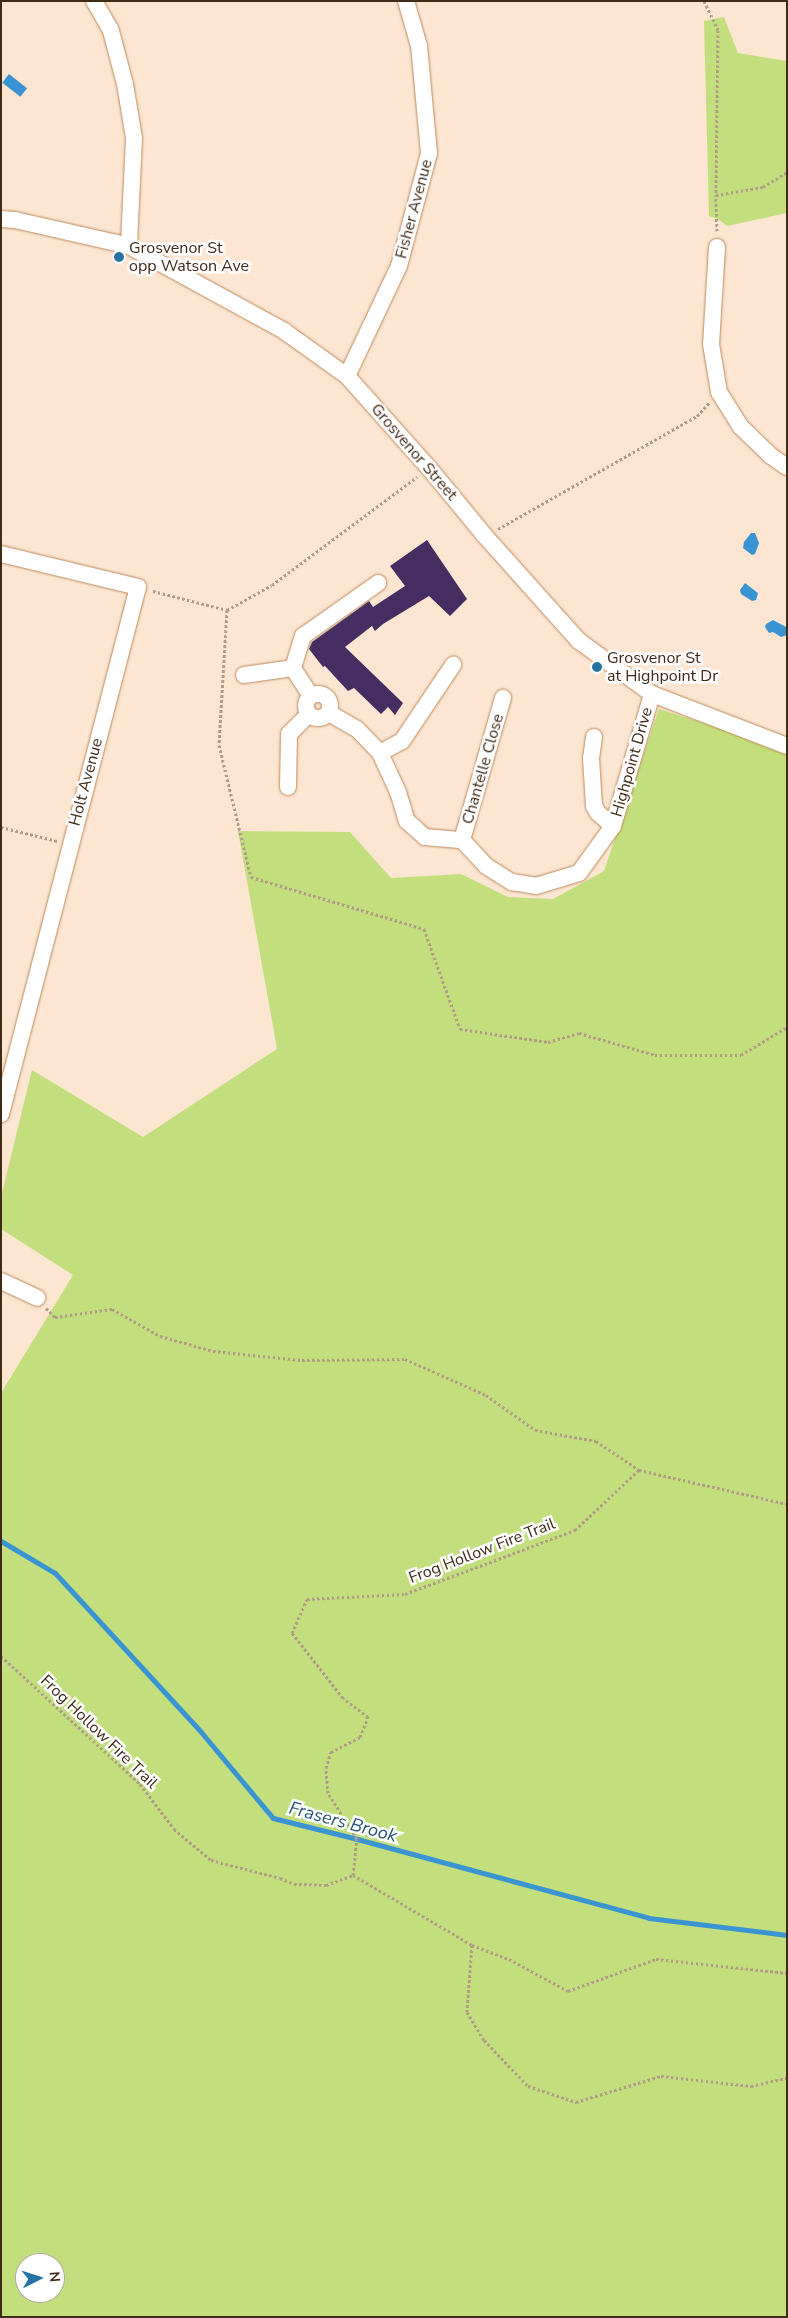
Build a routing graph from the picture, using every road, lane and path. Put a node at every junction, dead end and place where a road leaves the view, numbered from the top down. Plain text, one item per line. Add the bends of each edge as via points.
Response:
1 (94, 1) edge
2 (406, 1) edge
3 (704, 1) edge
4 (787, 172) edge
5 (716, 195) junction
6 (1, 219) edge
7 (129, 246) junction
8 (717, 247) joint
9 (347, 376) junction
10 (697, 416) dead end
11 (787, 467) edge
12 (429, 468) junction
13 (485, 536) junction
14 (1, 554) edge
15 (378, 583) dead end
16 (138, 587) junction
17 (227, 610) junction
18 (453, 665) dead end
19 (293, 668) junction
20 (244, 675) dead end
21 (652, 694) junction
22 (311, 696) junction
23 (503, 698) dead end
24 (329, 712) junction
25 (309, 714) junction
26 (594, 737) dead end
27 (787, 746) edge
28 (380, 753) junction
29 (288, 786) dead end
30 (614, 826) junction
31 (1, 827) edge
32 (462, 840) junction
33 (70, 845) junction
34 (787, 1027) edge
35 (1, 1114) edge
36 (1, 1280) edge
37 (37, 1298) joint
38 (639, 1470) junction
39 (787, 1504) edge
40 (1, 1656) edge
41 (353, 1875) junction
42 (472, 1945) junction
43 (787, 1973) edge
44 (787, 2078) edge

1 - 7 street via 111,31 126,84 134,138
2 - 9 street, Fisher Avenue via 419,46 429,153 399,266
3 - 5 path via 718,30
4 - 5 path via 763,187
5 - 8 path
6 - 7 street, Grosvenor Street
7 - 9 street, Grosvenor Street via 284,331
8 - 11 street via 711,344 719,392 740,426
9 - 12 street, Grosvenor Street
10 - 13 path
12 - 13 street, Grosvenor Street
12 - 17 path via 272,585
13 - 21 street, Grosvenor Street via 579,641
14 - 16 street
15 - 19 street via 303,636
16 - 17 path
16 - 33 street, Holt Avenue
17 - 34 path via 219,745 251,878 424,929 460,1029 548,1042 579,1033 655,1055 741,1054
18 - 28 street via 402,741
19 - 20 street
19 - 22 street
21 - 27 street, Grosvenor Street
21 - 30 street, Highpoint Drive
22 - 24 street via 320,694 327,698
22 - 25 street via 306,702
23 - 32 street, Chantelle Close
24 - 25 street via 319,719
24 - 28 street via 356,729
25 - 29 street via 289,734
26 - 30 street via 591,758 594,806
28 - 32 street via 407,821 425,837
30 - 32 street, Highpoint Drive via 579,873 536,886 512,882 486,866
31 - 33 path
33 - 35 street, Holt Avenue
36 - 37 street
37 - 38 path via 55,1317 112,1308 160,1336 213,1351 302,1360 405,1359 486,1395 535,1430 596,1441
38 - 39 path
38 - 41 path, Frog Hollow Fire Trail via 576,1530 405,1594 307,1599 292,1633 343,1698 368,1718 360,1738 331,1752 326,1768 328,1793 357,1839
40 - 41 path, Frog Hollow Fire Trail via 140,1784 174,1829 211,1860 294,1884 326,1885
41 - 42 path
42 - 43 path via 509,1959 568,1992 656,1959
42 - 44 path via 467,2012 484,2040 528,2086 576,2102 660,2076 751,2086

